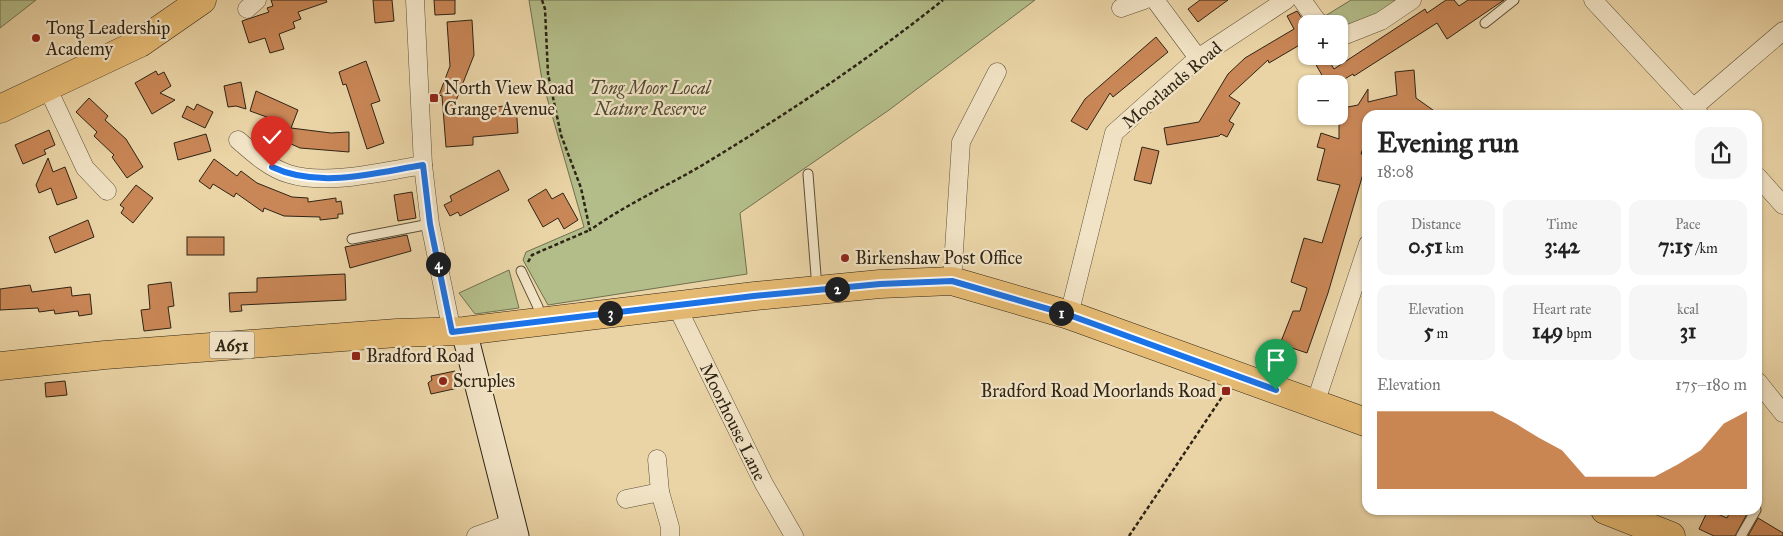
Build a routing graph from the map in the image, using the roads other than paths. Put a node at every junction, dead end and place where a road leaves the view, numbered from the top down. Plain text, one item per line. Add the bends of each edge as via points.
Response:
1 (202, 0) edge
2 (414, 0) edge
3 (1144, 0) edge
4 (1155, 0) edge
5 (1286, 0) edge
6 (1302, 0) edge
7 (1412, 0) edge
8 (1514, 0) edge
9 (1591, 5) edge
10 (1121, 8) dead end
11 (1313, 15) edge
12 (1485, 23) dead end
13 (1783, 31) edge
14 (1348, 34) edge
15 (1198, 58) junction
16 (997, 72) dead end
17 (47, 87) junction
18 (0, 109) edge
19 (1696, 110) edge
20 (1698, 110) edge
21 (238, 140) dead end
22 (423, 165) junction
23 (808, 174) dead end
24 (1762, 182) edge
25 (107, 191) dead end
26 (1783, 205) edge
27 (430, 224) junction
28 (352, 239) dead end
29 (1362, 262) edge
30 (521, 271) road end
31 (952, 281) junction
32 (818, 291) junction
33 (676, 305) junction
34 (1069, 315) junction
35 (542, 323) junction
36 (458, 331) junction
37 (0, 366) edge
38 (1762, 387) edge
39 (1315, 404) junction
40 (1783, 413) edge
41 (1362, 421) edge
42 (657, 459) dead end
43 (660, 492) junction
44 (626, 499) dead end
45 (1618, 515) edge
46 (1753, 515) edge
47 (514, 530) edge
48 (476, 536) edge
49 (670, 536) edge
50 (794, 536) edge
51 (1671, 536) edge
52 (1741, 536) edge

1 - 17 main road via 140,43
2 - 22 street
3 - 10 street
4 - 15 street
5 - 15 street, Moorlands Road
6 - 11 street
7 - 14 street via 1381,21
8 - 12 lane
9 - 19 street
13 - 20 street
15 - 34 street, Moorlands Road via 1114,132
16 - 31 street via 961,142
17 - 18 main road
17 - 25 street via 85,168
21 - 22 street via 272,167 304,178 337,177
22 - 27 street
23 - 32 lane
24 - 26 street
27 - 28 lane
27 - 36 street
29 - 39 street
30 - 35 lane via 538,306
31 - 32 main road, A651
31 - 34 main road, A651
32 - 33 main road, A651
33 - 35 main road, A651
33 - 50 street, Moorhouse Lane via 764,484
34 - 39 main road, A651
35 - 36 main road, A651
36 - 37 main road, A651 via 163,350
36 - 47 street
38 - 40 street
39 - 41 main road, A651
42 - 43 street
43 - 44 street
43 - 49 street
45 - 51 main road
46 - 52 lane
47 - 48 street

